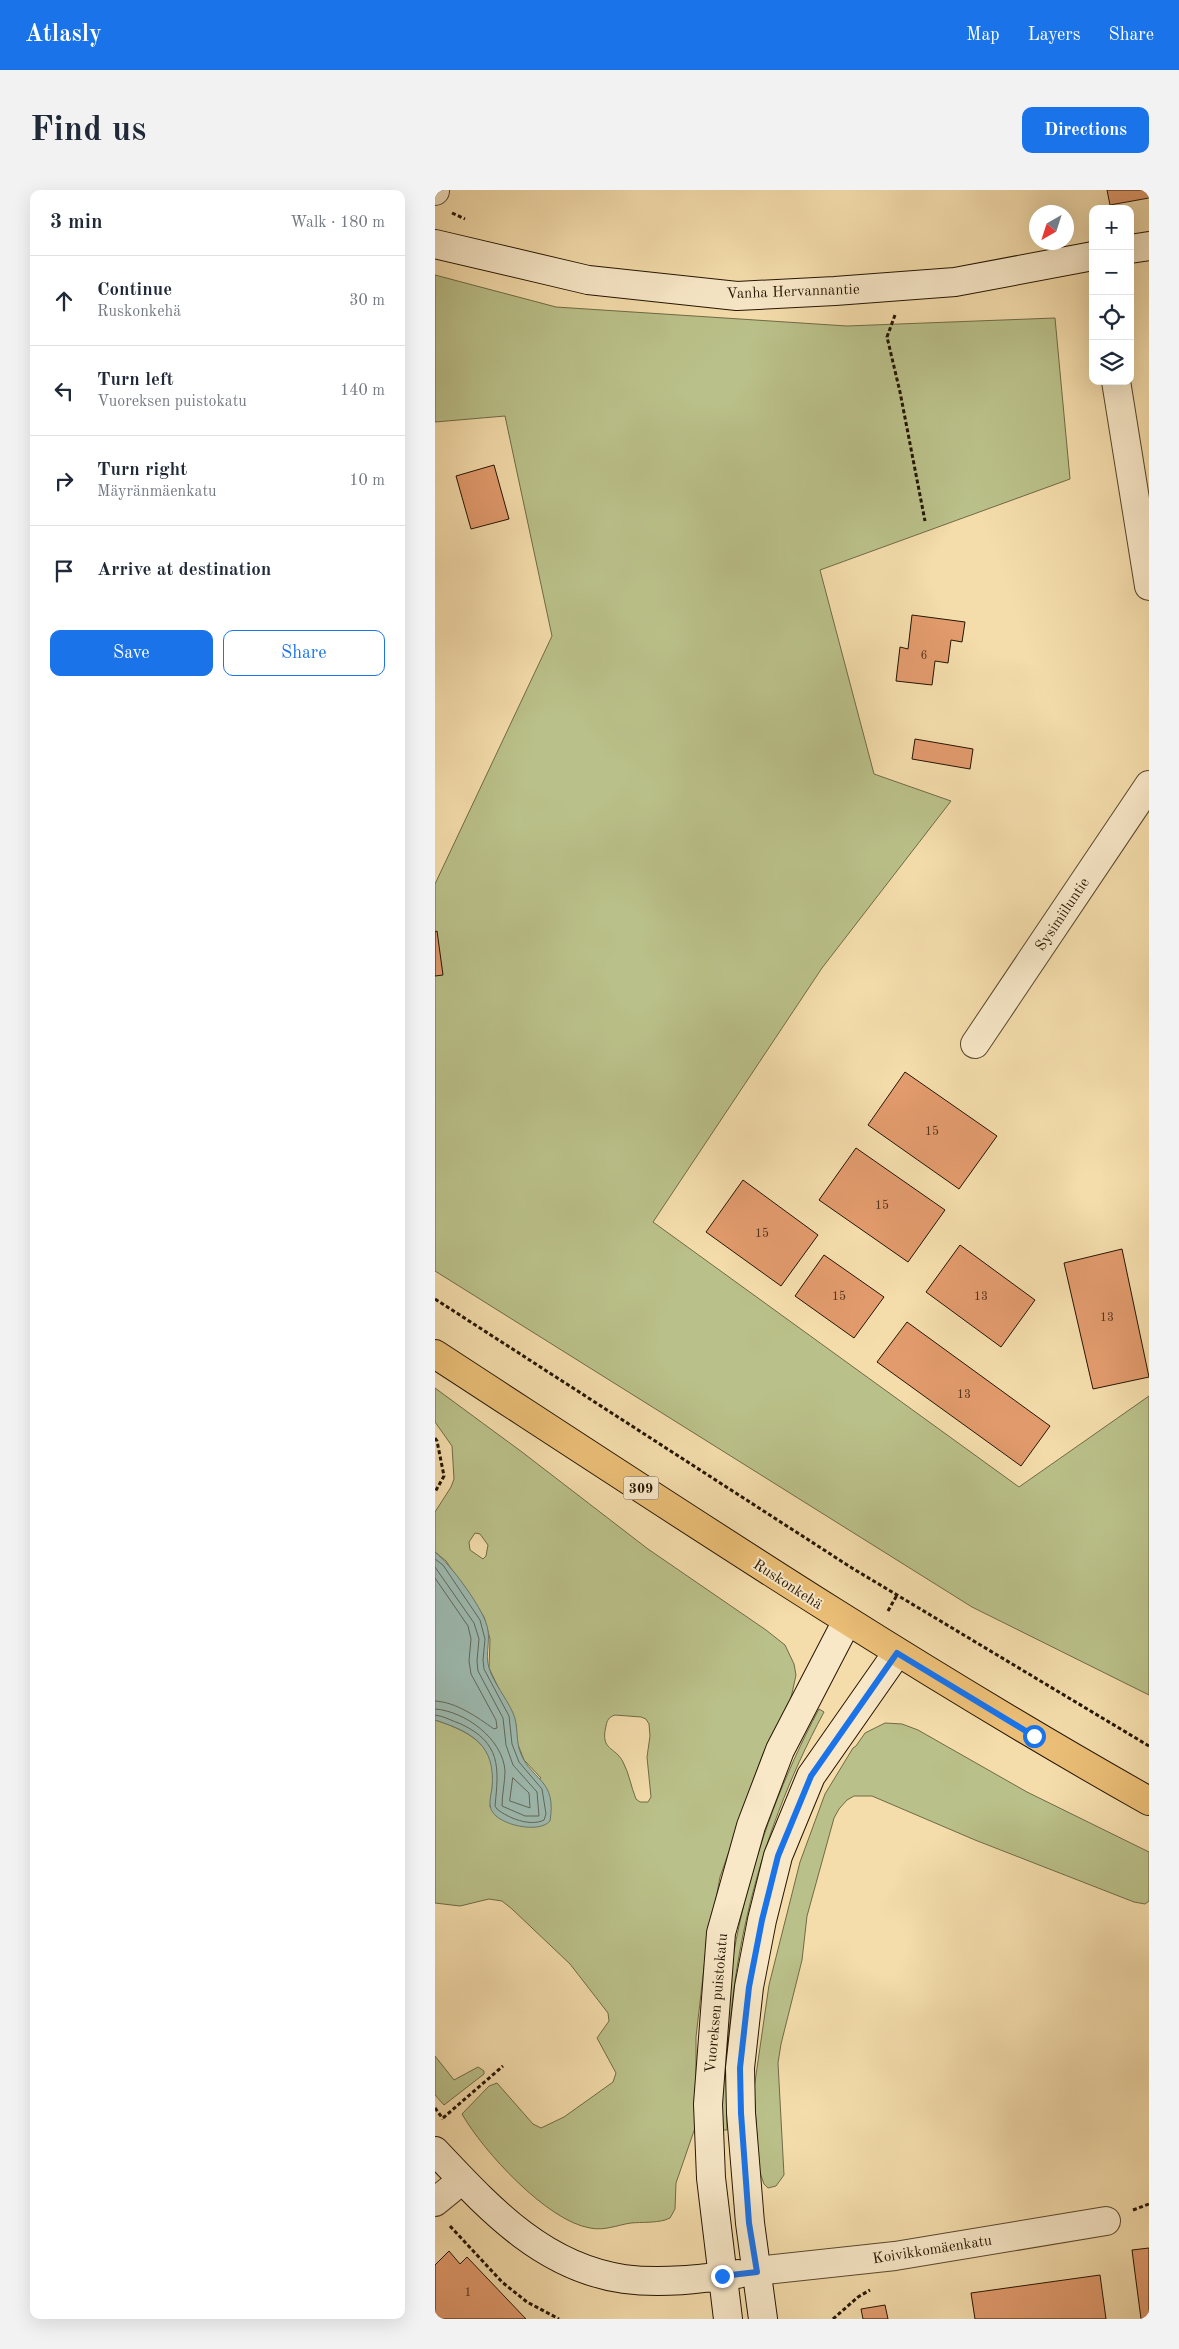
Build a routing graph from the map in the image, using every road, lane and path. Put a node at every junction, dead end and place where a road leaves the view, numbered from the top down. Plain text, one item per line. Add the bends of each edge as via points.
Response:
1 (438, 197) edge
2 (467, 220) dead end
3 (435, 244) edge
4 (1149, 246) edge
5 (1134, 248) edge
6 (1089, 257) edge
7 (905, 286) junction
8 (1117, 385) edge
9 (925, 521) dead end
10 (1149, 586) edge
11 (1149, 785) edge
12 (975, 1044) dead end
13 (435, 1299) edge
14 (435, 1354) edge
15 (435, 1438) edge
16 (435, 1492) edge
17 (847, 1621) junction
18 (897, 1653) junction
19 (1149, 1746) edge
20 (1149, 1800) edge
21 (503, 2066) dead end
22 (435, 2108) edge
23 (443, 2118) junction
24 (439, 2122) dead end
25 (435, 2151) edge
26 (462, 2180) junction
27 (441, 2212) edge
28 (1106, 2221) dead end
29 (757, 2272) junction
30 (722, 2276) junction
31 (559, 2319) edge
32 (728, 2319) edge
33 (763, 2319) edge

1 - 2 path
3 - 7 street, Vanha Hervannantie via 588,280 737,296
4 - 5 street
6 - 7 street, Vanha Hervannantie via 955,282
7 - 9 path via 887,338 901,392
8 - 10 street
11 - 12 street, Sysimiiluntie
13 - 19 path via 852,1568
14 - 17 main road, Ruskonkehä / 309
15 - 16 path via 444,1476
17 - 18 main road, Ruskonkehä / 309
17 - 30 street, Vuoreksen puistokatu via 780,1750 751,1826 721,1933 708,2104 711,2178
18 - 20 main road, Ruskonkehä / 309 via 1034,1736
18 - 29 street, Vuoreksen puistokatu via 811,1776 778,1856 762,1920 749,1987 740,2068 749,2223
21 - 23 path
22 - 23 path
23 - 24 path
25 - 26 street, Koivikkomäenkatu
26 - 27 street
26 - 30 street, Koivikkomäenkatu via 523,2236 553,2257 589,2272 625,2279 665,2281
27 - 31 path via 502,2282 527,2302
28 - 29 street, Koivikkomäenkatu via 895,2256
29 - 30 street, Koivikkomäenkatu
29 - 33 street, Vuoreksen puistokatu
30 - 32 street, Vuoreksen puistokatu

